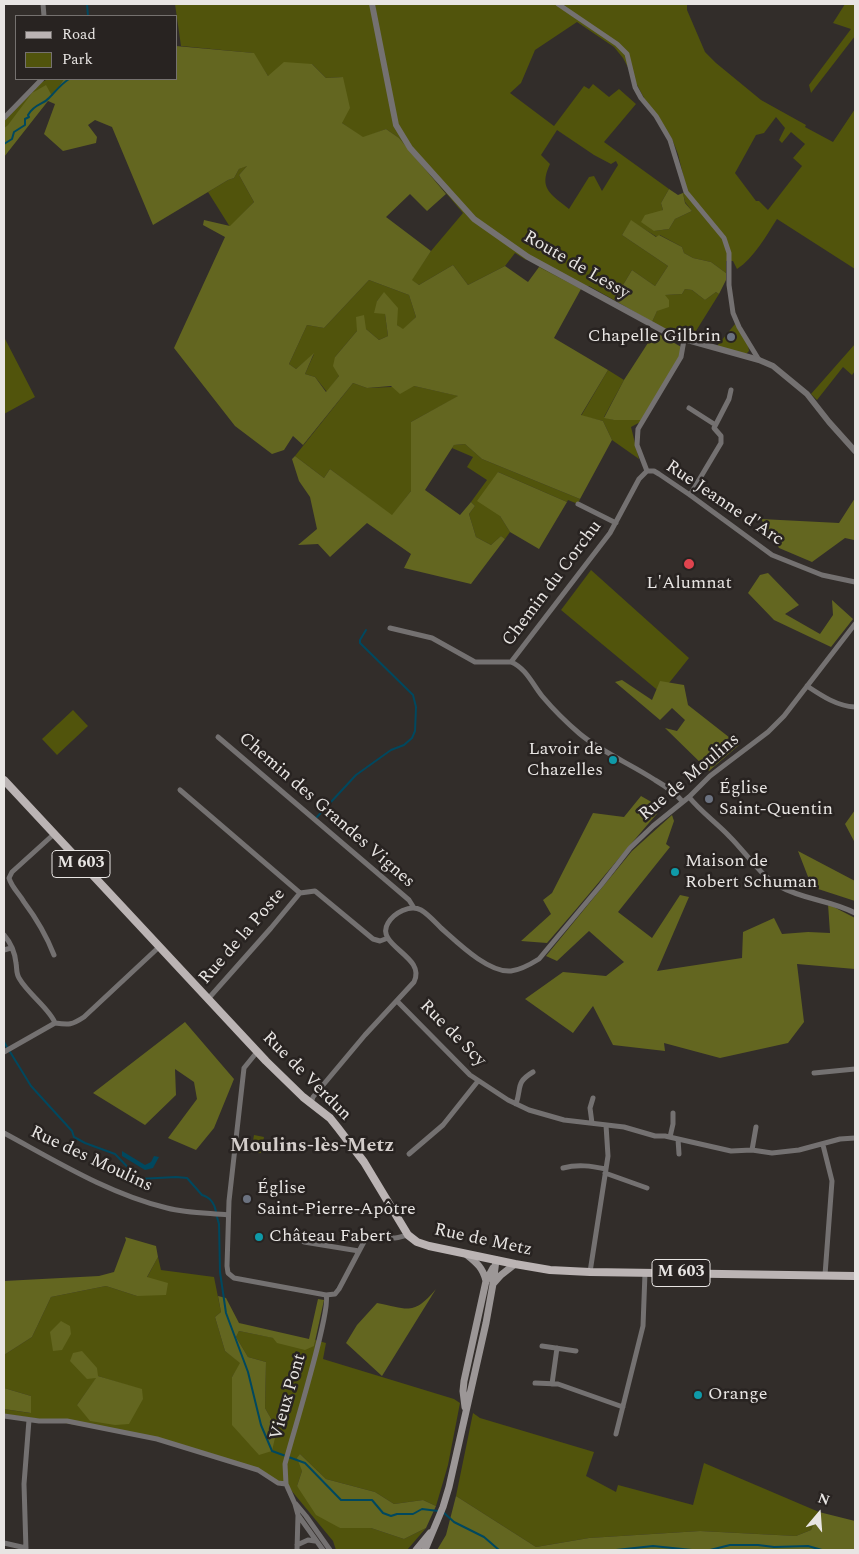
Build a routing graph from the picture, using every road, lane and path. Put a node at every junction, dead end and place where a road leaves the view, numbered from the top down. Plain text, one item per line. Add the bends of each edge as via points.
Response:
1 (372, 4) edge
2 (558, 4) edge
3 (41, 80) edge
4 (4, 118) edge
5 (684, 340) junction
6 (759, 360) junction
7 (731, 390) dead end
8 (689, 408) dead end
9 (714, 424) junction
10 (855, 452) edge
11 (647, 472) junction
12 (690, 495) junction
13 (578, 504) dead end
14 (616, 523) junction
15 (855, 582) edge
16 (855, 624) edge
17 (390, 628) dead end
18 (511, 662) junction
19 (807, 686) junction
20 (855, 707) edge
21 (218, 737) dead end
22 (4, 780) edge
23 (180, 790) dead end
24 (689, 797) junction
25 (682, 801) junction
26 (54, 834) junction
27 (300, 893) junction
28 (414, 908) junction
29 (855, 913) edge
30 (4, 935) edge
31 (388, 938) junction
32 (159, 947) junction
33 (11, 948) junction
34 (4, 950) edge
35 (54, 955) dead end
36 (208, 999) junction
37 (397, 1001) junction
38 (55, 1023) junction
39 (4, 1052) edge
40 (258, 1052) junction
41 (855, 1069) edge
42 (533, 1072) dead end
43 (814, 1074) dead end
44 (478, 1081) junction
45 (593, 1098) dead end
46 (310, 1103) junction
47 (516, 1104) junction
48 (673, 1113) dead end
49 (592, 1123) junction
50 (606, 1125) junction
51 (756, 1127) dead end
52 (4, 1133) edge
53 (670, 1137) junction
54 (855, 1138) edge
55 (678, 1140) junction
56 (822, 1145) junction
57 (752, 1150) junction
58 (409, 1154) dead end
59 (679, 1154) dead end
60 (563, 1168) dead end
61 (606, 1171) junction
62 (647, 1188) dead end
63 (228, 1215) junction
64 (408, 1235) junction
65 (304, 1242) dead end
66 (359, 1251) junction
67 (468, 1254) junction
68 (495, 1264) junction
69 (516, 1264) junction
70 (590, 1272) junction
71 (645, 1273) junction
72 (825, 1276) junction
73 (855, 1276) edge
74 (486, 1281) junction
75 (493, 1284) junction
76 (326, 1295) junction
77 (542, 1346) dead end
78 (557, 1348) junction
79 (576, 1351) dead end
80 (535, 1383) dead end
81 (552, 1384) junction
82 (623, 1407) junction
83 (465, 1410) junction
84 (4, 1416) edge
85 (29, 1420) junction
86 (616, 1434) dead end
87 (286, 1484) junction
88 (296, 1504) junction
89 (298, 1515) junction
90 (433, 1528) junction
91 (322, 1537) junction
92 (316, 1541) junction
93 (4, 1542) edge
94 (297, 1548) edge
95 (26, 1549) edge
96 (315, 1550) edge
97 (323, 1550) edge
98 (330, 1550) edge
99 (415, 1550) edge
100 (424, 1550) edge

1 - 5 street, Route de Lessy via 396,125 410,148 465,210 486,229 528,257
2 - 6 street via 622,48 629,60 641,98 670,140 686,192 727,245 733,313
3 - 4 street
5 - 6 street, Route de Lessy
5 - 11 street via 680,357 638,429 637,445
6 - 10 street, Route de Lessy via 773,366 807,394
7 - 9 street
8 - 9 street
9 - 12 street via 722,440
11 - 12 street, Rue Jeanne d'Arc via 654,471
11 - 14 street, Rue Jeanne d'Arc via 639,479
12 - 15 street, Rue Jeanne d'Arc via 772,555 822,575
13 - 14 street
14 - 18 street, Chemin du Corchu
16 - 19 street, Rue de Moulins
17 - 18 street via 432,638 475,662
18 - 25 street via 579,733 673,791
19 - 20 street via 834,703
19 - 24 street, Rue de Moulins via 768,732 710,776
21 - 28 street, Chemin des Grandes Vignes via 409,900
22 - 26 main road, M 603
23 - 27 street
24 - 25 street, Rue de Moulins
24 - 29 street via 779,886
25 - 28 street, Rue de Moulins via 630,848 543,954 520,968 511,971 490,966 421,910
26 - 32 main road, M 603
26 - 35 street via 9,878
27 - 31 street via 315,891 373,939
27 - 36 street, Rue de la Poste
28 - 31 street via 403,910 389,921 385,929
30 - 33 street
31 - 37 street via 414,964 417,973 414,982
32 - 36 main road, M 603
32 - 38 street via 84,1017 68,1025
33 - 34 street
33 - 38 street via 18,976
36 - 40 main road, Rue de Verdun / M 603
37 - 44 street, Rue de Scy
37 - 46 street
38 - 39 street
40 - 46 main road, Rue de Verdun / M 603
40 - 63 street via 244,1068
41 - 43 street
42 - 47 street via 519,1087
44 - 47 street
44 - 58 street, Rue de Scy via 443,1125
45 - 49 street via 590,1108
46 - 64 main road, Rue de Verdun / M 603 via 330,1118 358,1154
47 - 49 street via 564,1120
48 - 53 street
49 - 50 street
50 - 53 street
50 - 61 street
51 - 57 street
52 - 63 street, Rue des Moulins via 78,1173 145,1202 176,1210
53 - 55 street
54 - 56 street
55 - 57 street via 732,1151
55 - 59 street
56 - 57 street via 772,1153
56 - 72 street via 832,1181
60 - 61 street via 586,1165
61 - 62 street
61 - 70 street
63 - 76 street via 227,1270 231,1276
64 - 66 street, Rue de Metz via 394,1238 374,1234 366,1238
64 - 67 main road, Rue de Metz / M 603 via 429,1246
65 - 66 street
66 - 76 street via 340,1289 335,1294
67 - 68 main road, Rue de Metz / M 603
67 - 74 main road via 480,1265
68 - 69 main road, Rue de Metz / M 603
68 - 74 main road
68 - 75 main road
69 - 70 main road, Rue de Metz / M 603
69 - 75 main road
70 - 71 main road, M 603
71 - 72 main road, M 603
71 - 82 street via 643,1326
72 - 73 main road, M 603
74 - 83 main road via 462,1391
75 - 83 main road
76 - 87 street, Vieux Pont via 328,1301 285,1464
77 - 78 street
78 - 79 street
78 - 81 street
80 - 81 street
81 - 82 street
82 - 86 street
83 - 90 main road via 449,1487
84 - 85 street
85 - 87 street via 67,1422 156,1439 258,1470 278,1483
85 - 95 street via 24,1484
87 - 88 street
88 - 89 street
88 - 91 street
89 - 92 street
89 - 94 street
90 - 99 main road
90 - 100 main road
91 - 92 street
91 - 98 street
92 - 94 street via 308,1540
92 - 96 street
92 - 97 street
93 - 95 street

